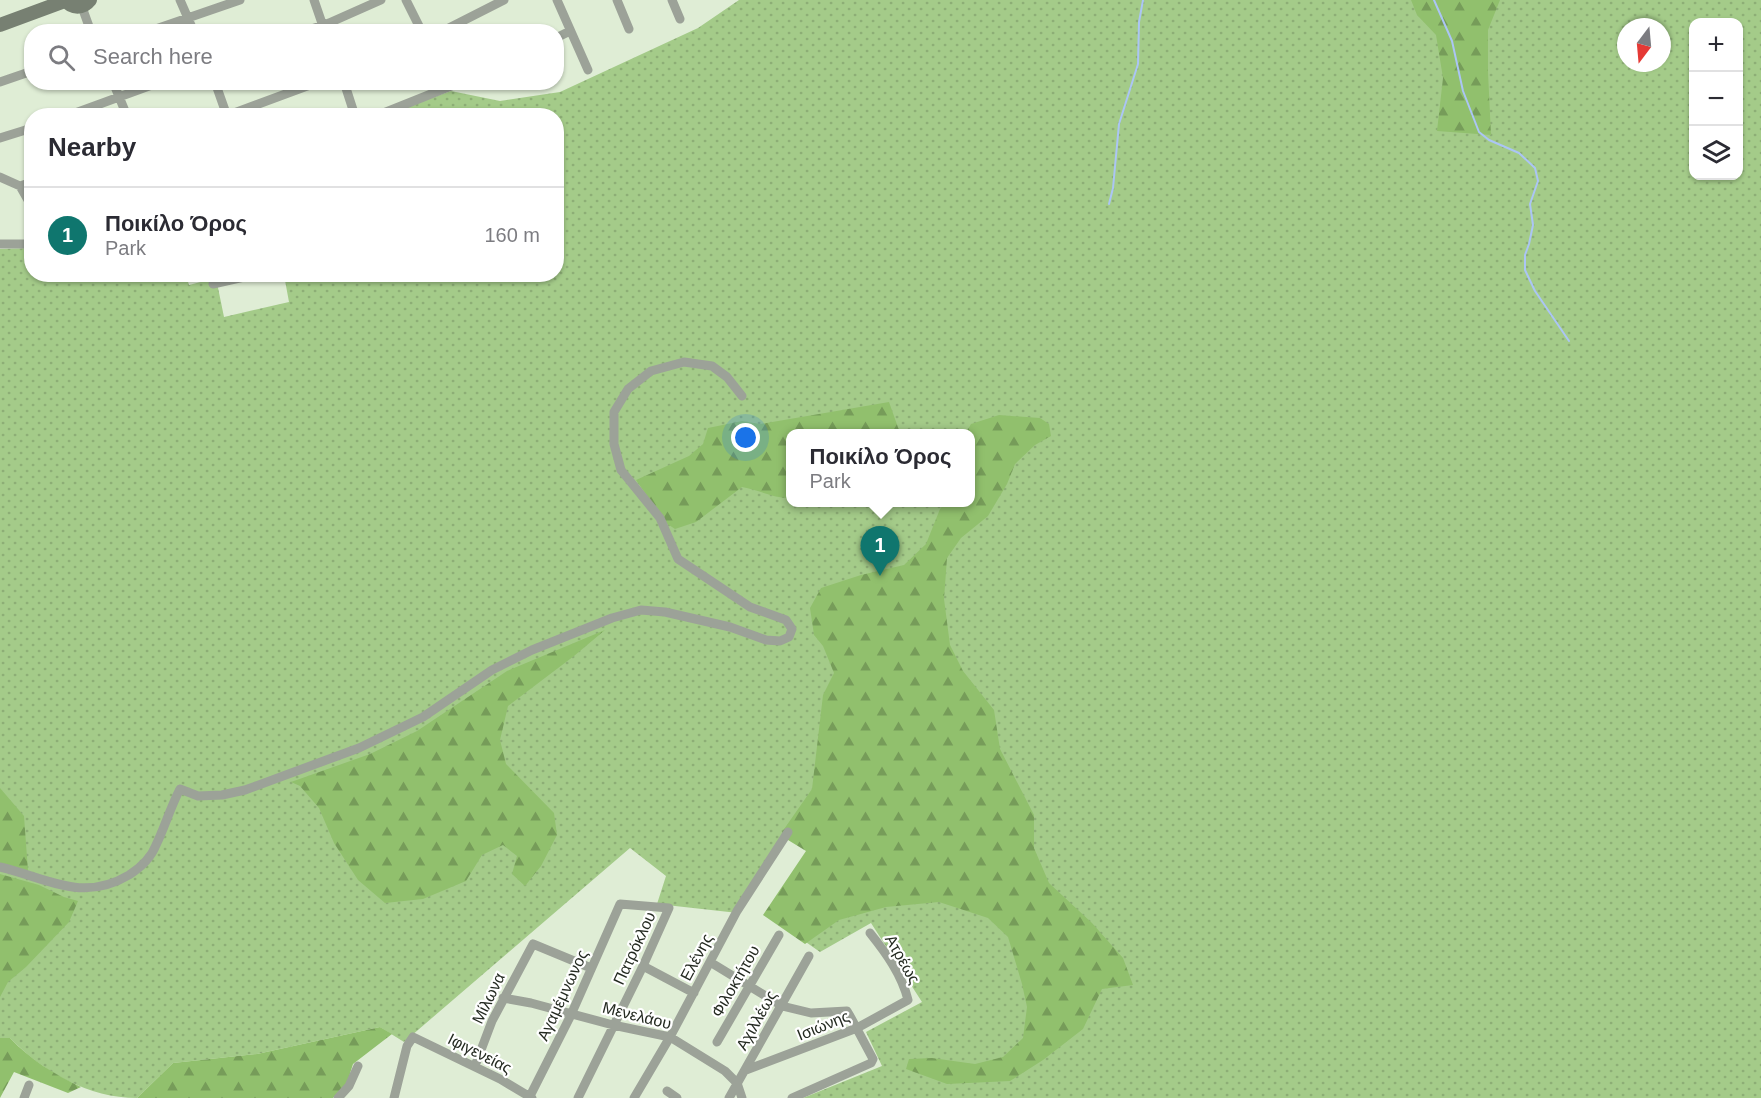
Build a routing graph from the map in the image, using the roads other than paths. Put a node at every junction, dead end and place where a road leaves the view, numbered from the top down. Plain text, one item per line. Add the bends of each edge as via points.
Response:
1 (180, 0) edge
2 (240, 0) edge
3 (314, 0) edge
4 (381, 0) edge
5 (406, 0) edge
6 (504, 0) edge
7 (557, 0) edge
8 (617, 0) edge
9 (672, 0) edge
10 (65, 1) edge
11 (86, 4) edge
12 (188, 18) junction
13 (680, 19) dead end
14 (90, 24) edge
15 (170, 24) edge
16 (191, 24) edge
17 (322, 24) edge
18 (331, 24) edge
19 (418, 24) edge
20 (457, 24) edge
21 (0, 25) edge
22 (629, 28) dead end
23 (570, 31) junction
24 (564, 34) edge
25 (588, 70) dead end
26 (24, 73) edge
27 (0, 82) edge
28 (116, 90) edge
29 (140, 90) edge
30 (218, 90) edge
31 (296, 90) edge
32 (347, 90) edge
33 (436, 90) edge
34 (120, 98) junction
35 (91, 108) edge
36 (124, 108) edge
37 (224, 108) edge
38 (246, 108) edge
39 (352, 108) edge
40 (395, 108) edge
41 (24, 130) edge
42 (0, 138) edge
43 (0, 177) edge
44 (24, 185) edge
45 (20, 186) junction
46 (24, 193) edge
47 (0, 244) edge
48 (24, 244) edge
49 (222, 282) edge
50 (213, 284) dead end
51 (742, 396) dead end
52 (788, 832) dead end
53 (0, 867) edge
54 (669, 908) joint
55 (870, 933) dead end
56 (779, 935) dead end
57 (809, 956) dead end
58 (710, 962) junction
59 (643, 966) junction
60 (591, 969) junction
61 (749, 986) junction
62 (694, 993) junction
63 (503, 999) junction
64 (908, 1000) joint
65 (782, 1006) junction
66 (572, 1013) junction
67 (613, 1025) junction
68 (857, 1028) junction
69 (670, 1037) junction
70 (717, 1042) dead end
71 (358, 1066) dead end
72 (475, 1066) junction
73 (746, 1070) junction
74 (737, 1083) junction
75 (29, 1085) dead end
76 (667, 1091) dead end
77 (24, 1098) edge
78 (338, 1098) edge
79 (394, 1098) edge
80 (530, 1098) edge
81 (579, 1098) edge
82 (634, 1098) edge
83 (677, 1098) edge
84 (729, 1098) edge
85 (742, 1098) edge
86 (792, 1098) edge

1 - 12 street
2 - 12 street
3 - 17 street
4 - 18 street
5 - 19 street
6 - 20 street
7 - 23 street
8 - 22 street
9 - 13 street
10 - 11 street via 72,6
10 - 21 street
11 - 14 street
12 - 15 street
12 - 16 street
23 - 24 street
23 - 25 street
26 - 27 street
28 - 34 street
29 - 34 street
30 - 37 street
31 - 38 street
32 - 39 street
33 - 40 street
34 - 35 street
34 - 36 street
41 - 42 street
43 - 45 street
44 - 45 street
45 - 46 street
47 - 48 street
49 - 50 street
51 - 53 street via 712,366 684,362 651,371 628,389 614,412 614,444 621,470 660,518 678,559 750,608 786,620 792,629 789,637 780,642 766,640 665,612 641,610 612,618 492,670 423,717 359,748 245,790 198,796 180,789 156,847 140,869 117,883 87,890
52 - 58 street, Ελένης via 737,911
54 - 59 street, Πατρόκλου
54 - 60 street, Αγαμέμνωνος via 620,904
55 - 64 street, Ατρέως via 892,964
56 - 61 street, Φιλοκτήτου
57 - 65 street, Αχιλλέως
58 - 61 street
58 - 62 street, Ελένης
59 - 62 street
59 - 67 street, Πατρόκλου
60 - 63 street, Μίλωνα via 533,944
60 - 66 street, Αγαμέμνωνος
61 - 65 street
61 - 70 street, Φιλοκτήτου
62 - 69 street, Ελένης
63 - 66 street, Μενελάου
63 - 72 street, Μίλωνα
64 - 68 street, Ισιώνης
65 - 68 street via 811,1013 847,1011
65 - 73 street, Αχιλλέως
66 - 67 street, Μενελάου
66 - 80 street, Αγαμέμνωνος
67 - 69 street, Μενελάου
67 - 81 street, Πατρόκλου
68 - 73 street, Ισιώνης
68 - 86 street via 873,1059 871,1063
69 - 74 street, Μενελάου via 725,1071
69 - 82 street, Ελένης
71 - 78 street
72 - 79 street, Ιφιγενείας via 413,1037 406,1046
72 - 80 street, Ιφιγενείας
73 - 74 street, Αχιλλέως
74 - 84 street, Αχιλλέως
74 - 85 street
75 - 77 street
76 - 83 street

